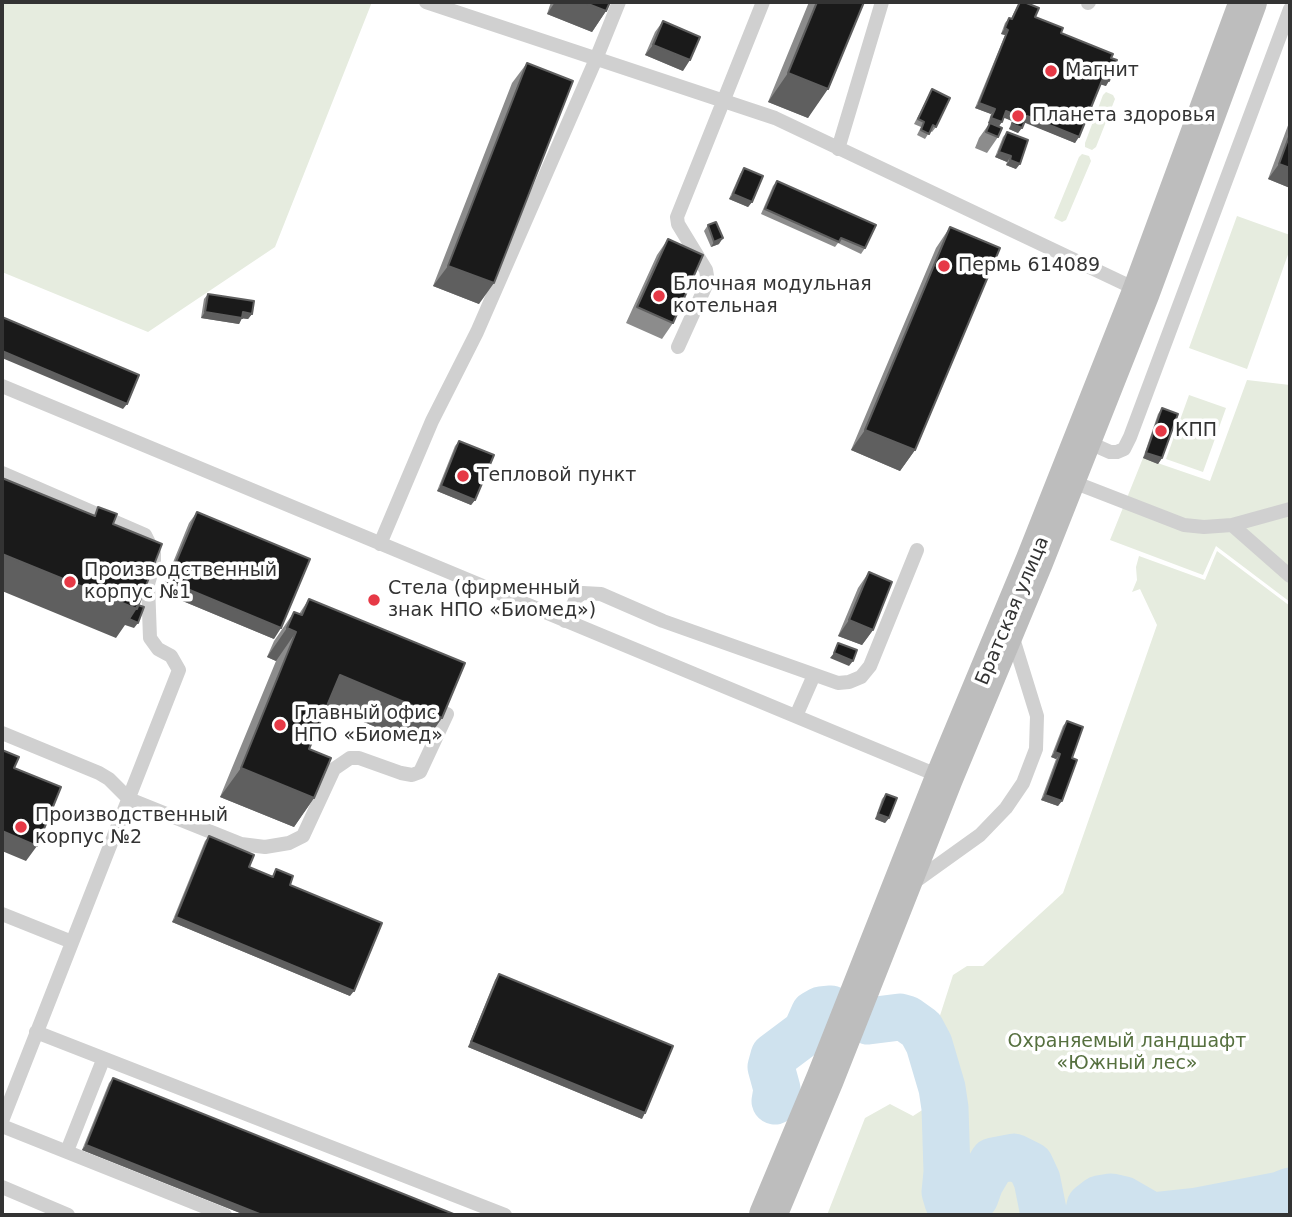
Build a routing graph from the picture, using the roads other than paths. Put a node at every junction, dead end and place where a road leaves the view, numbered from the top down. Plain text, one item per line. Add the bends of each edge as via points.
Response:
1 (426, 2) edge
2 (618, 2) edge
3 (763, 2) edge
4 (882, 2) edge
5 (1248, 2) edge
6 (1290, 9) edge
7 (596, 59) junction
8 (723, 100) junction
9 (838, 149) junction
10 (1141, 292) junction
11 (678, 347) dead end
12 (2, 386) edge
13 (1082, 440) junction
14 (2, 473) edge
15 (1066, 480) junction
16 (1290, 509) edge
17 (1232, 525) junction
18 (380, 544) junction
19 (917, 550) dead end
20 (1290, 576) edge
21 (1009, 620) junction
22 (565, 621) junction
23 (814, 675) junction
24 (447, 714) edge
25 (796, 716) junction
26 (2, 733) edge
27 (944, 778) junction
28 (129, 799) junction
29 (894, 901) junction
30 (2, 914) edge
31 (72, 942) junction
32 (36, 1032) junction
33 (103, 1060) junction
34 (2, 1124) edge
35 (67, 1151) junction
36 (2, 1187) edge
37 (37, 1209) edge
38 (68, 1215) edge
39 (225, 1215) edge
40 (505, 1215) edge
41 (768, 1215) edge

1 - 7 lane
2 - 7 lane
3 - 8 lane
4 - 9 lane
5 - 10 main road, Братская улица
6 - 13 lane via 1130,437 1118,452
7 - 8 lane
7 - 18 lane
8 - 9 lane via 775,118
8 - 11 lane via 677,217 707,276
9 - 10 lane
10 - 13 main road, Братская улица
12 - 18 lane
13 - 15 main road, Братская улица
14 - 28 lane via 131,527 152,545 154,563 147,593 150,638 179,670
15 - 17 lane via 1184,525
15 - 21 main road, Братская улица
16 - 17 lane
17 - 20 lane
18 - 22 lane
19 - 23 lane via 870,666 861,677 838,683
21 - 27 main road, Братская улица
21 - 29 lane via 1037,716 1036,749 1023,783 980,835
22 - 23 lane via 577,597 601,594 641,613
22 - 25 lane
23 - 25 lane
24 - 28 lane via 420,772 401,773 359,758 341,763 327,781 308,829 289,843 242,844
25 - 27 lane
26 - 28 lane via 99,773
27 - 29 main road, Братская улица
28 - 31 lane
29 - 41 main road, Братская улица
30 - 31 lane
31 - 32 lane
32 - 33 lane
32 - 34 lane
33 - 35 lane
33 - 40 lane
34 - 35 lane
35 - 39 lane
36 - 37 lane
37 - 38 lane

